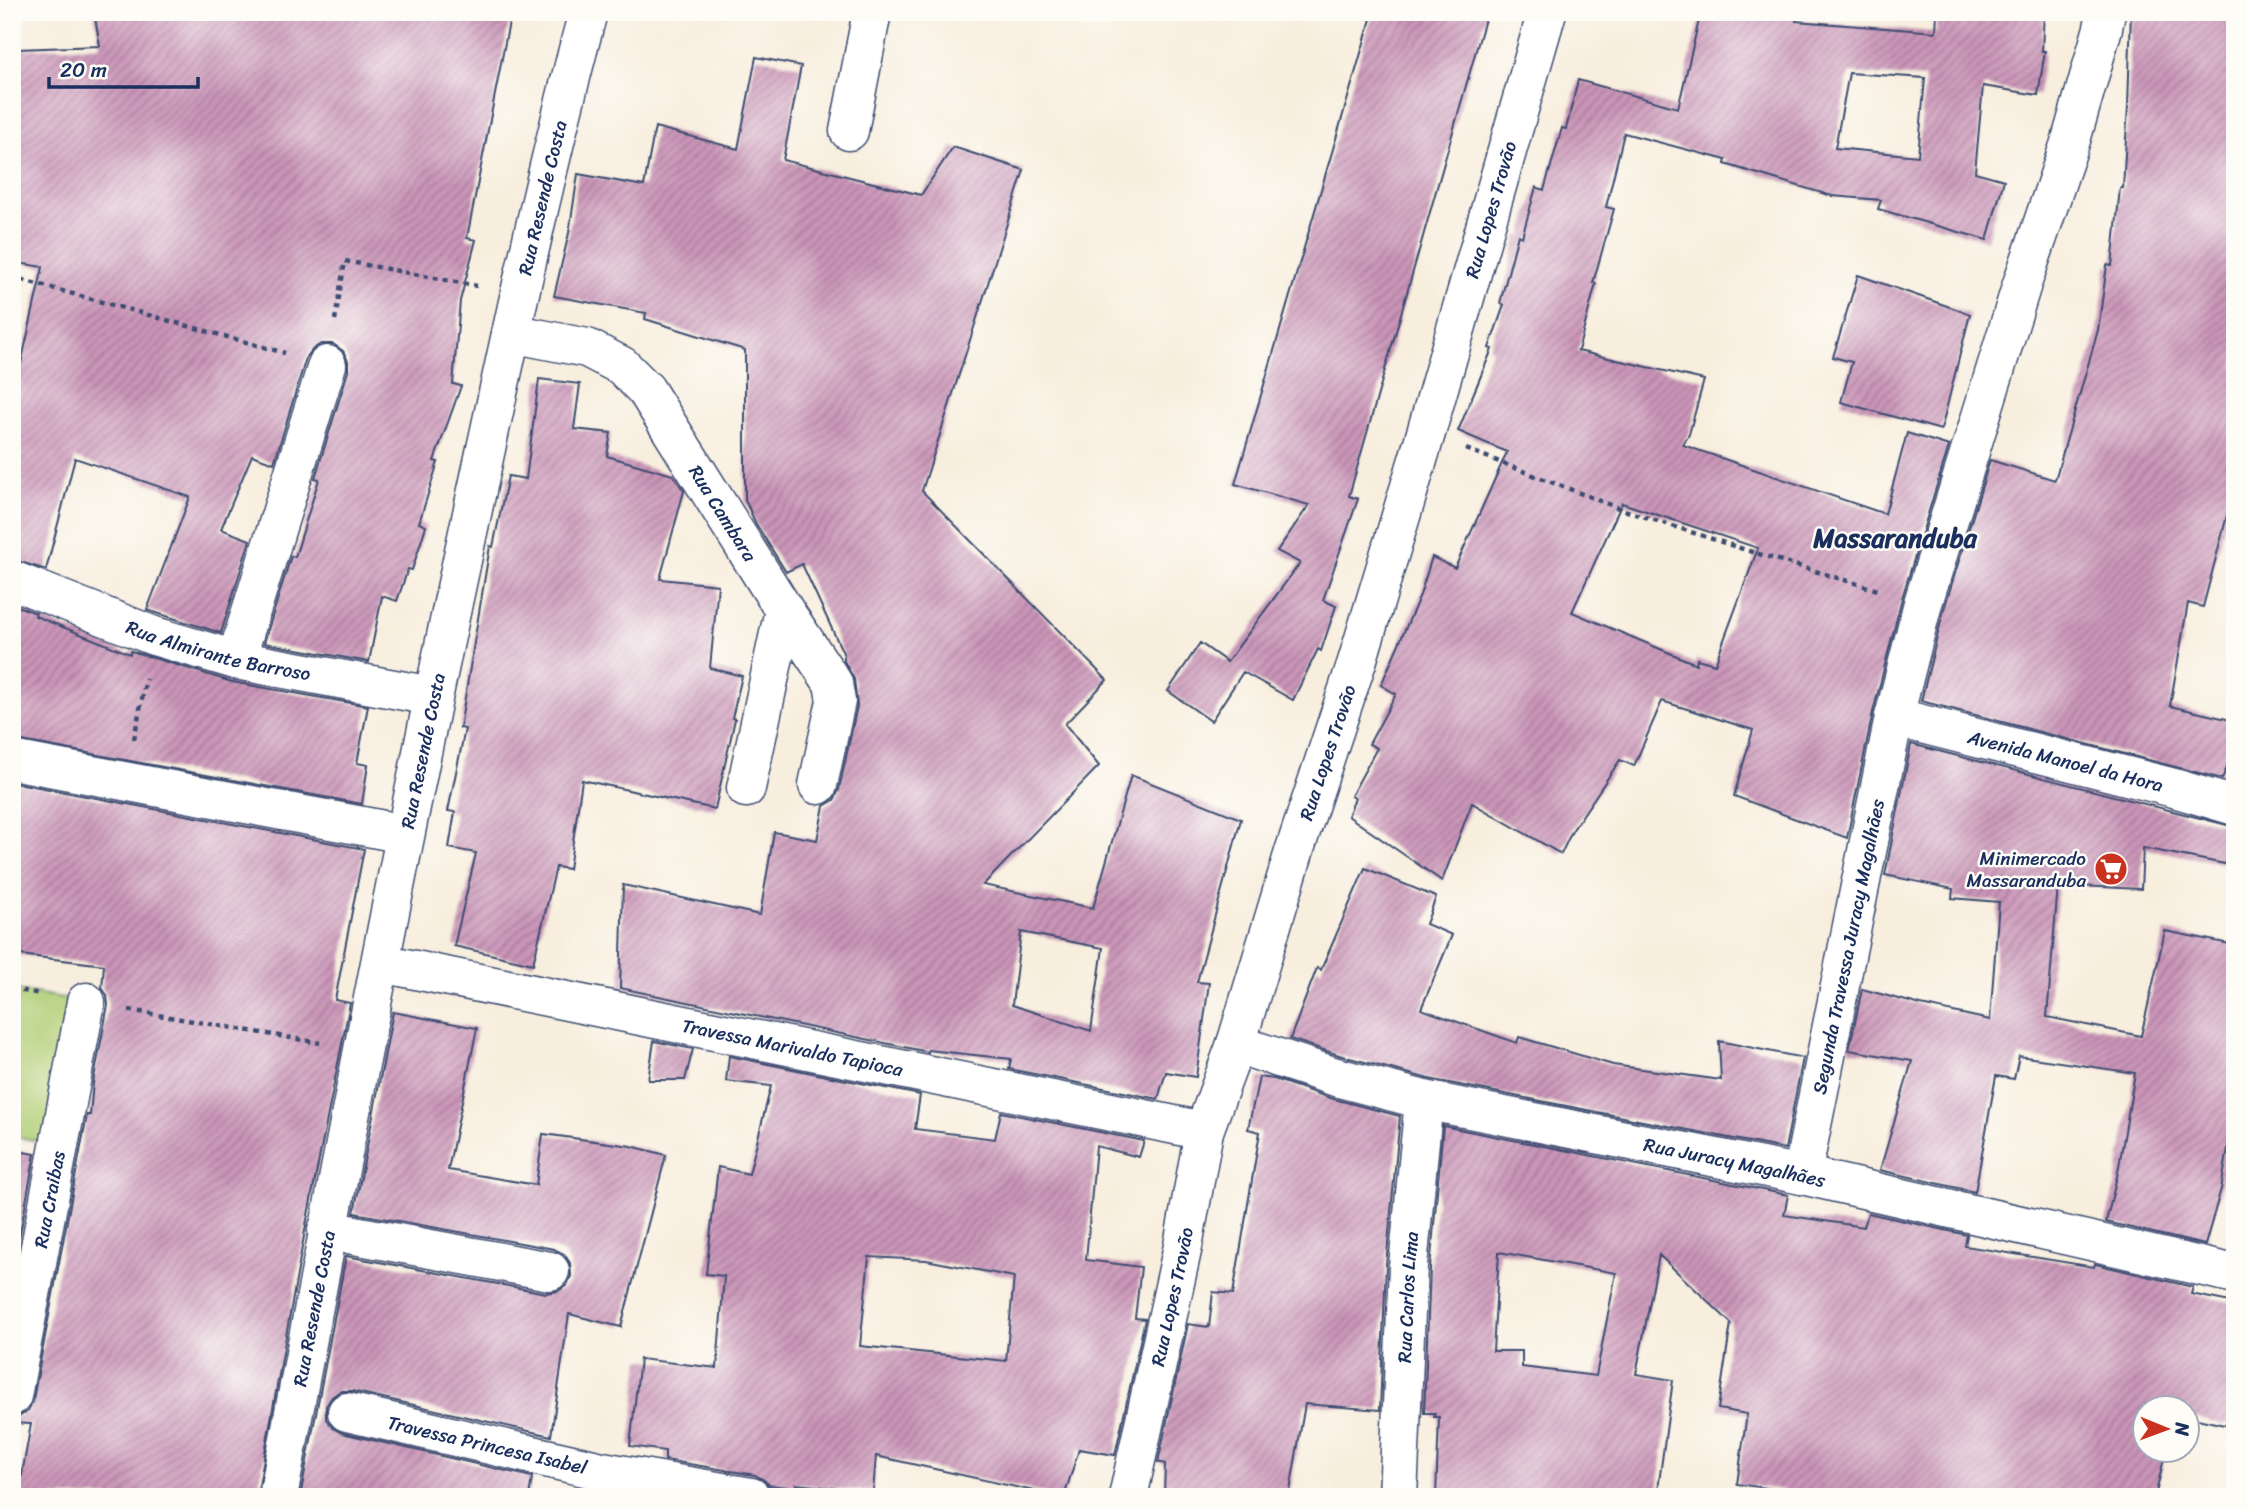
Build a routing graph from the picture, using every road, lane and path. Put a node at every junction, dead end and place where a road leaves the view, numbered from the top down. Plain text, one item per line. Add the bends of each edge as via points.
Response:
1 (588, 12) edge
2 (872, 12) edge
3 (1547, 12) edge
4 (2106, 12) edge
5 (849, 131) dead end
6 (12, 277) edge
7 (520, 294) junction
8 (511, 333) junction
9 (327, 365) junction
10 (1426, 433) junction
11 (12, 580) edge
12 (1923, 603) junction
13 (784, 610) junction
14 (154, 636) junction
15 (236, 660) junction
16 (432, 696) junction
17 (1894, 717) junction
18 (12, 760) edge
19 (126, 781) junction
20 (818, 785) dead end
21 (746, 788) dead end
22 (2235, 806) edge
23 (405, 834) junction
24 (381, 962) junction
25 (12, 989) edge
26 (86, 1002) junction
27 (1236, 1044) junction
28 (362, 1051) junction
29 (1424, 1100) junction
30 (1204, 1131) junction
31 (1802, 1175) junction
32 (338, 1231) junction
33 (550, 1271) dead end
34 (2235, 1274) edge
35 (12, 1396) edge
36 (347, 1412) dead end
37 (644, 1487) edge
38 (278, 1497) edge
39 (751, 1497) edge
40 (1128, 1497) edge
41 (1398, 1497) edge

1 - 7 street, Rua Resende Costa
2 - 5 street
3 - 10 street, Rua Lopes Trovão
4 - 12 street, Segunda Travessa Juracy Magalhães via 2071,140
6 - 9 path
7 - 8 street, Rua Resende Costa
7 - 9 path via 345,261
8 - 13 street, Rua Cambara via 587,348 622,366 646,390
8 - 16 street, Rua Resende Costa
9 - 15 street
10 - 12 path via 1621,509
10 - 27 street, Rua Lopes Trovão
11 - 14 street, Rua Almirante Barroso
12 - 17 street, Segunda Travessa Juracy Magalhães
13 - 20 street, Rua Cambara via 833,683 836,701
13 - 21 street
14 - 15 street, Rua Almirante Barroso
14 - 19 path
15 - 16 street, Rua Almirante Barroso
16 - 23 street, Rua Resende Costa
17 - 22 street, Avenida Manoel da Hora
17 - 31 street, Segunda Travessa Juracy Magalhães
18 - 19 street
19 - 23 street
23 - 24 street, Rua Resende Costa
24 - 28 street, Rua Resende Costa
24 - 30 street, Travessa Marivaldo Tapioca
25 - 26 path
26 - 28 path
26 - 35 street, Rua Craibas
27 - 29 street, Rua Juracy Magalhães
27 - 30 street, Rua Lopes Trovão
28 - 32 street, Rua Resende Costa
29 - 31 street, Rua Juracy Magalhães
29 - 41 street, Rua Carlos Lima via 1408,1266
30 - 40 street, Rua Lopes Trovão
31 - 34 street, Rua Juracy Magalhães
32 - 33 street
32 - 38 street, Rua Resende Costa
36 - 37 street, Travessa Princesa Isabel via 602,1471
37 - 39 street, Travessa Princesa Isabel

